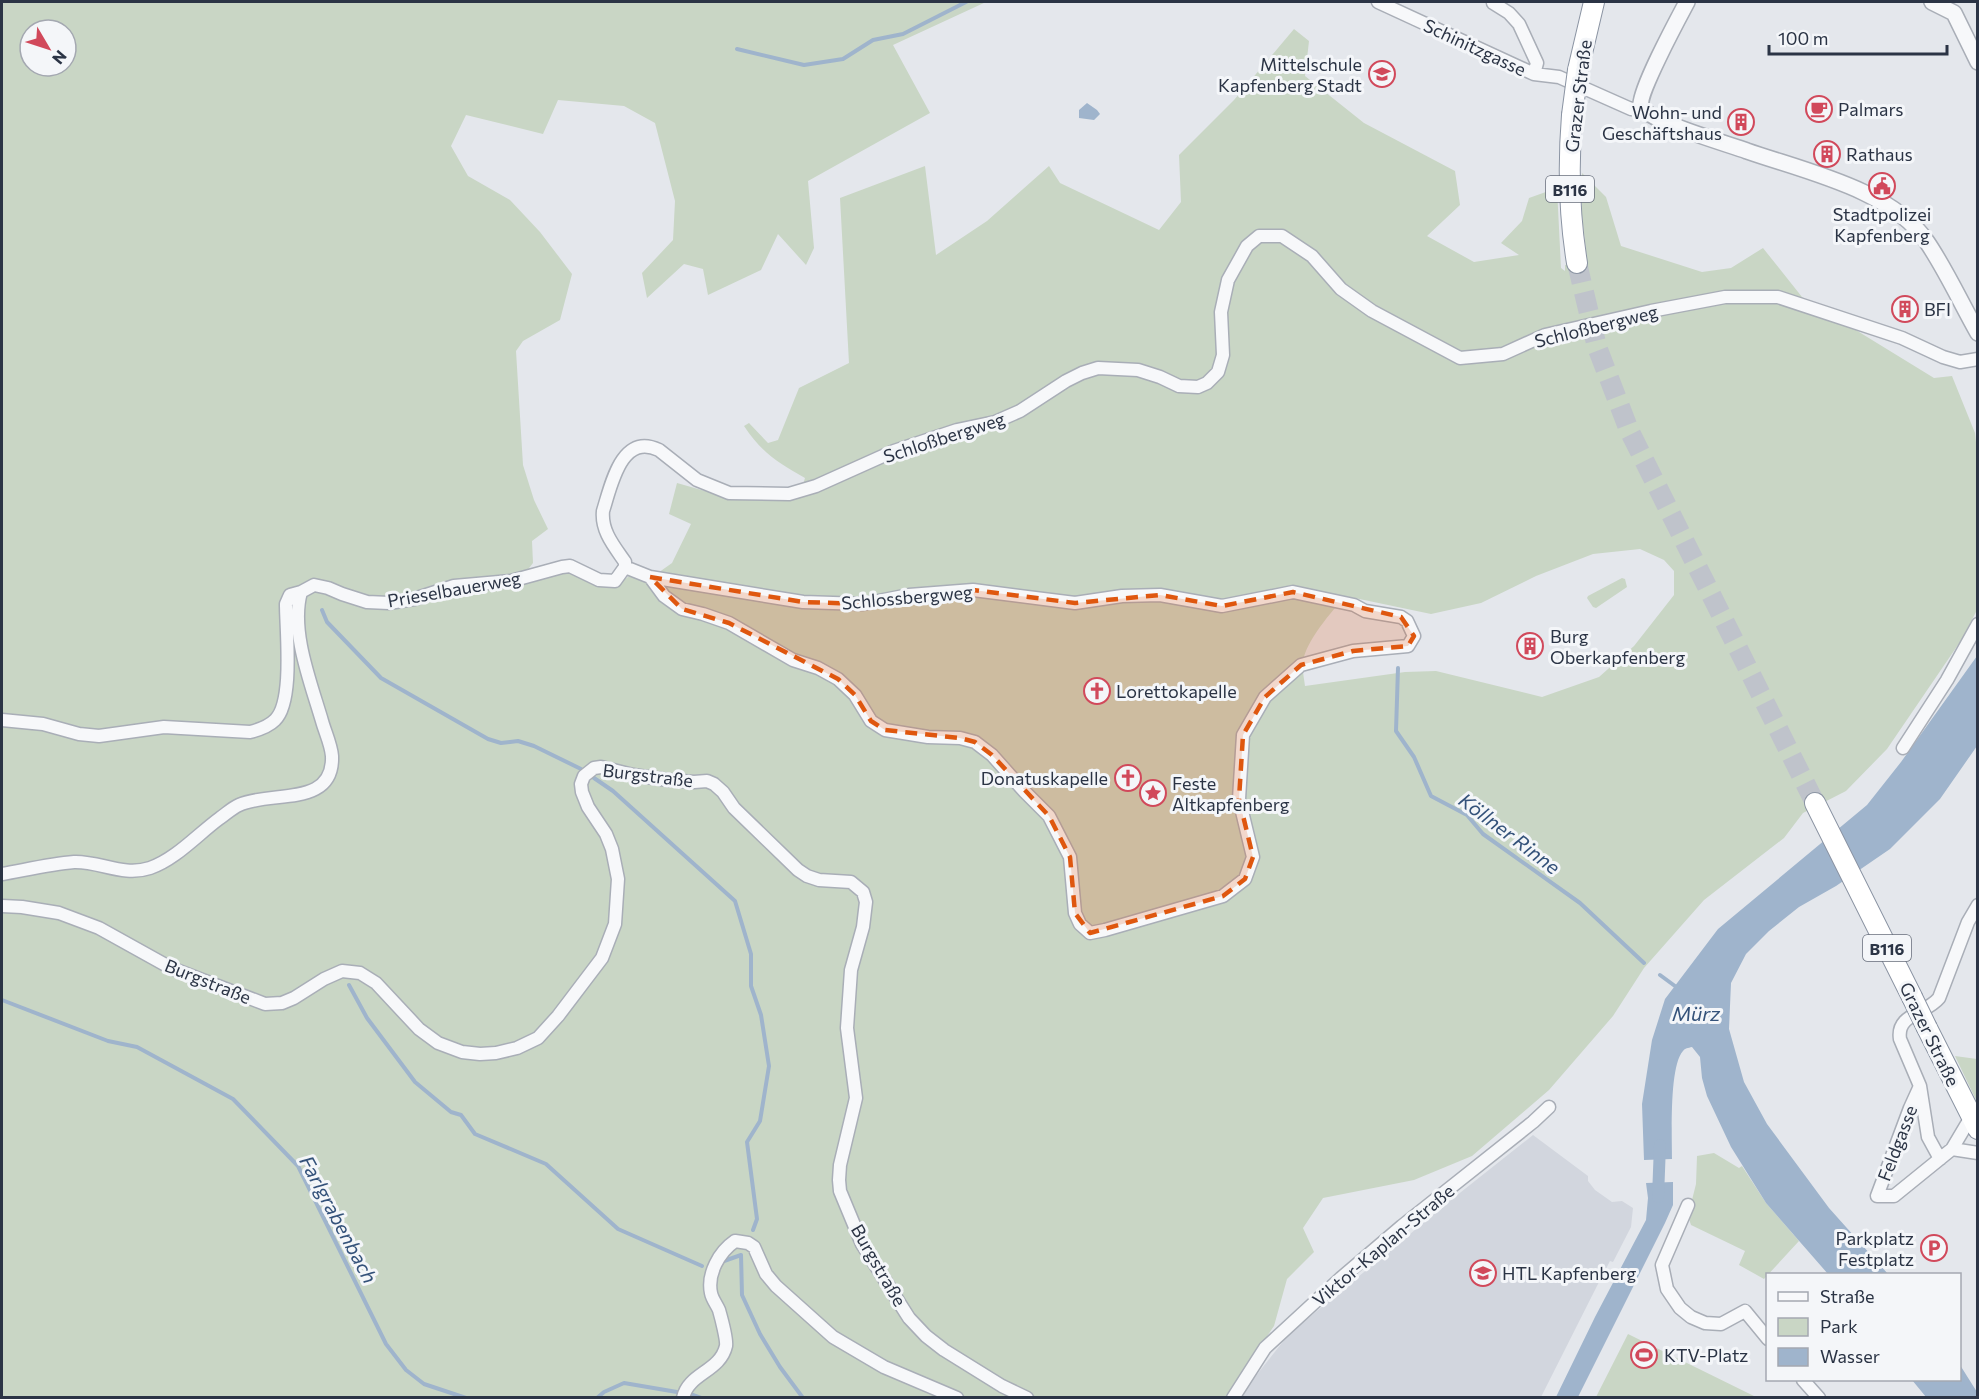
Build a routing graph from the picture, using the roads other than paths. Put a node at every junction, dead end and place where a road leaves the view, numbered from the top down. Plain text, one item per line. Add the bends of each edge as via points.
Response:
1 (1378, 2) edge
2 (1492, 2) edge
3 (1594, 2) edge
4 (1687, 2) edge
5 (1932, 2) edge
6 (1977, 62) edge
7 (1534, 74) junction
8 (1642, 108) junction
9 (1577, 263) tunnel mouth
10 (1977, 333) edge
11 (1977, 359) edge
12 (625, 567) junction
13 (650, 577) junction
14 (301, 592) junction
15 (1977, 624) edge
16 (2, 720) edge
17 (1903, 748) dead end
18 (1815, 803) tunnel mouth
19 (2, 874) edge
20 (1977, 905) edge
21 (2, 906) edge
22 (1920, 1086) junction
23 (1549, 1107) dead end
24 (1971, 1117) edge
25 (1952, 1149) junction
26 (1977, 1154) edge
27 (1940, 1159) junction
28 (1688, 1205) dead end
29 (1766, 1338) edge
30 (1804, 1381) edge
31 (683, 1398) edge
32 (957, 1398) edge
33 (1027, 1398) edge
34 (1233, 1398) edge
35 (1819, 1398) edge

1 - 7 street, Schinitzgasse
2 - 7 street via 1519,24 1537,63
3 - 9 highway, Grazer Straße / B116, bridge via 1572,115 1570,192
4 - 8 street via 1647,83 1640,100
5 - 6 street via 1954,13
7 - 8 street, Schinitzgasse via 1559,77 1631,109
8 - 10 street via 1673,126 1835,181 1892,207 1927,241
11 - 12 street, Schloßbergweg via 1960,362 1943,357 1902,338 1778,297 1725,297 1651,311 1545,335 1503,354 1460,358 1372,311 1341,289 1312,256 1282,236 1259,236 1247,246 1228,280 1221,312 1223,355 1218,372 1207,383 1198,387 1179,386 1138,370 1098,368 1066,381 995,422 894,451 789,494 729,493 696,480 659,450 638,448 622,460 603,511 606,534
12 - 13 street, Schlossbergweg
12 - 14 street, Prieselbauerweg via 615,580 599,579 570,566 511,581 454,586 389,603 367,602 314,585
13 - 13 street, Schlossbergweg via 803,602 863,604 909,595 973,590 1075,603 1161,595 1222,606 1293,592 1401,617 1414,636 1408,646 1353,651 1301,665 1265,697 1243,735 1239,799 1253,857 1245,879 1223,896 1090,933 1075,913 1070,857 1049,816 992,755 975,742 960,738 885,730 871,721 855,695 838,679 793,660 729,624 681,609 664,596
14 - 16 street via 290,595 286,604 287,676 283,708 275,720 261,729 250,732 164,727 99,736
14 - 19 street via 297,606 300,639 332,752 332,767 321,787 238,805 151,868 130,872 74,862
15 - 17 street
18 - 24 highway, Grazer Straße / B116, bridge
20 - 22 street, Feldgasse via 1939,998 1900,1025 1900,1039
21 - 33 street, Burgstraße via 58,914 99,928 171,968 265,1004 294,998 342,971 360,974 376,983 419,1029 438,1043 462,1052 496,1053 538,1038 602,958 615,924 618,879 614,859 606,834 584,798 584,776 601,767 633,775 714,784 798,870 819,880 850,882 863,892 866,914 851,970 847,1028 856,1098 840,1165 840,1191 862,1244 909,1318 944,1350
22 - 27 street, Feldgasse via 1928,1137
22 - 27 street, Feldgasse via 1876,1196 1894,1196
23 - 34 street, Viktor-Kaplan-Straße via 1341,1278 1265,1348
24 - 25 street, Feldgasse
25 - 26 street
25 - 27 street, Feldgasse
28 - 29 street via 1662,1265 1671,1296 1690,1317 1705,1323 1721,1324 1745,1311
30 - 35 street
31 - 32 street via 692,1380 722,1358 726,1344 719,1310 711,1294 712,1273 719,1257 735,1241 754,1247 776,1286 833,1337 884,1367

